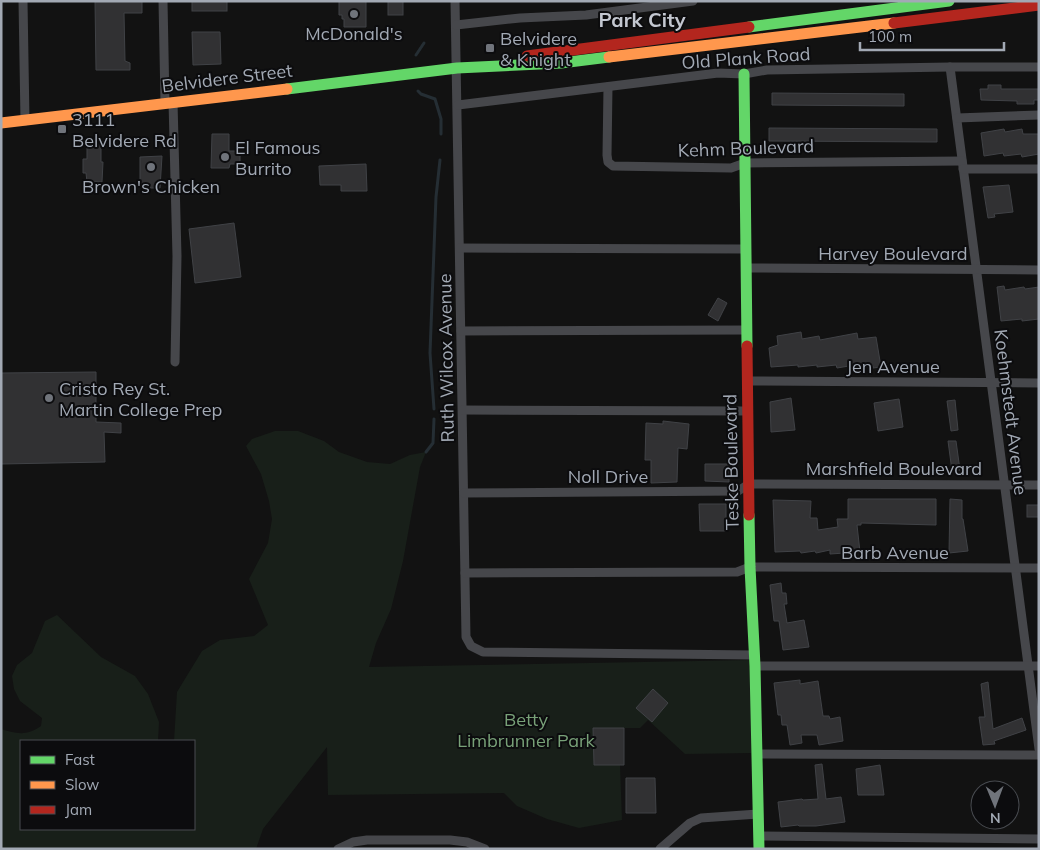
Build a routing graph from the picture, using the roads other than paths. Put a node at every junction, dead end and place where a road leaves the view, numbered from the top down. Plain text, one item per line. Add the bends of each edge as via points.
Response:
1 (23, 1) edge
2 (164, 1) edge
3 (455, 1) edge
4 (693, 1) edge
5 (949, 1) edge
6 (1039, 5) edge
7 (456, 25) junction
8 (950, 67) junction
9 (1039, 67) edge
10 (457, 68) junction
11 (744, 74) junction
12 (608, 87) junction
13 (169, 103) junction
14 (458, 105) junction
15 (1039, 115) edge
16 (957, 118) junction
17 (25, 120) junction
18 (1, 124) edge
19 (745, 163) junction
20 (963, 165) junction
21 (1039, 169) edge
22 (460, 248) junction
23 (746, 249) junction
24 (746, 268) junction
25 (976, 270) junction
26 (1039, 270) edge
27 (747, 330) junction
28 (461, 331) junction
29 (175, 362) dead end
30 (748, 382) junction
31 (991, 382) junction
32 (1039, 382) edge
33 (463, 410) junction
34 (748, 411) junction
35 (749, 484) junction
36 (1004, 485) junction
37 (1039, 485) edge
38 (464, 493) junction
39 (750, 567) junction
40 (1015, 568) junction
41 (1039, 568) edge
42 (465, 573) junction
43 (755, 660) junction
44 (1028, 666) junction
45 (1039, 666) edge
46 (1039, 749) edge
47 (756, 754) junction
48 (1039, 756) edge
49 (758, 814) junction
50 (759, 836) junction
51 (1039, 839) edge
52 (338, 849) edge
53 (485, 849) edge
54 (660, 849) edge
55 (759, 849) edge

1 - 17 street
2 - 13 street
3 - 7 street, Ruth Wilcox Avenue
4 - 7 street via 586,15
5 - 10 main road via 554,52
6 - 10 main road via 560,63
7 - 10 street, Ruth Wilcox Avenue
8 - 9 street, Old Plank Road
8 - 11 street, Old Plank Road via 767,70
8 - 16 street, Koehmstedt Avenue
10 - 13 main road, Belvidere Street
10 - 14 street, Ruth Wilcox Avenue
11 - 12 street, Old Plank Road via 718,73
11 - 19 main road, Teske Boulevard
12 - 14 street, Old Plank Road
12 - 19 street, Kehm Boulevard via 607,155 613,166 731,168
13 - 17 main road, Belvidere Street
13 - 29 street via 177,256
14 - 22 street, Ruth Wilcox Avenue
15 - 16 street
16 - 20 street, Koehmstedt Avenue
17 - 18 main road, Belvidere Street
19 - 20 street, Kehm Boulevard
19 - 23 main road, Teske Boulevard
20 - 21 street, Kehm Boulevard
20 - 25 street, Koehmstedt Avenue
22 - 23 street
22 - 28 street, Ruth Wilcox Avenue
23 - 24 main road, Teske Boulevard
24 - 25 street, Harvey Boulevard
24 - 27 main road, Teske Boulevard
25 - 26 street, Harvey Boulevard
25 - 31 street, Koehmstedt Avenue
27 - 28 street
27 - 30 main road, Teske Boulevard
28 - 33 street, Ruth Wilcox Avenue
30 - 31 street, Jen Avenue
30 - 34 main road, Teske Boulevard
31 - 32 street, Jen Avenue
31 - 36 street, Koehmstedt Avenue
33 - 34 street
33 - 38 street, Ruth Wilcox Avenue
34 - 35 main road, Teske Boulevard
35 - 36 street, Marshfield Boulevard
35 - 38 street, Noll Drive via 738,491
35 - 39 main road, Teske Boulevard
36 - 37 street, Marshfield Boulevard
36 - 40 street, Koehmstedt Avenue
38 - 42 street, Ruth Wilcox Avenue
39 - 40 street, Barb Avenue
39 - 42 street, Barb Avenue via 737,572
39 - 43 main road, Teske Boulevard
40 - 41 street, Barb Avenue
40 - 44 street, Koehmstedt Avenue
42 - 43 street, Ruth Wilcox Avenue via 466,637 471,646 483,652
43 - 44 street
43 - 47 main road, Teske Boulevard
44 - 45 street
44 - 46 street, Koehmstedt Avenue
47 - 48 street
47 - 49 main road, Teske Boulevard
49 - 50 main road, Teske Boulevard
49 - 54 street via 701,818 690,822
50 - 51 street
50 - 55 main road, Teske Boulevard
52 - 53 street via 367,840 450,840

